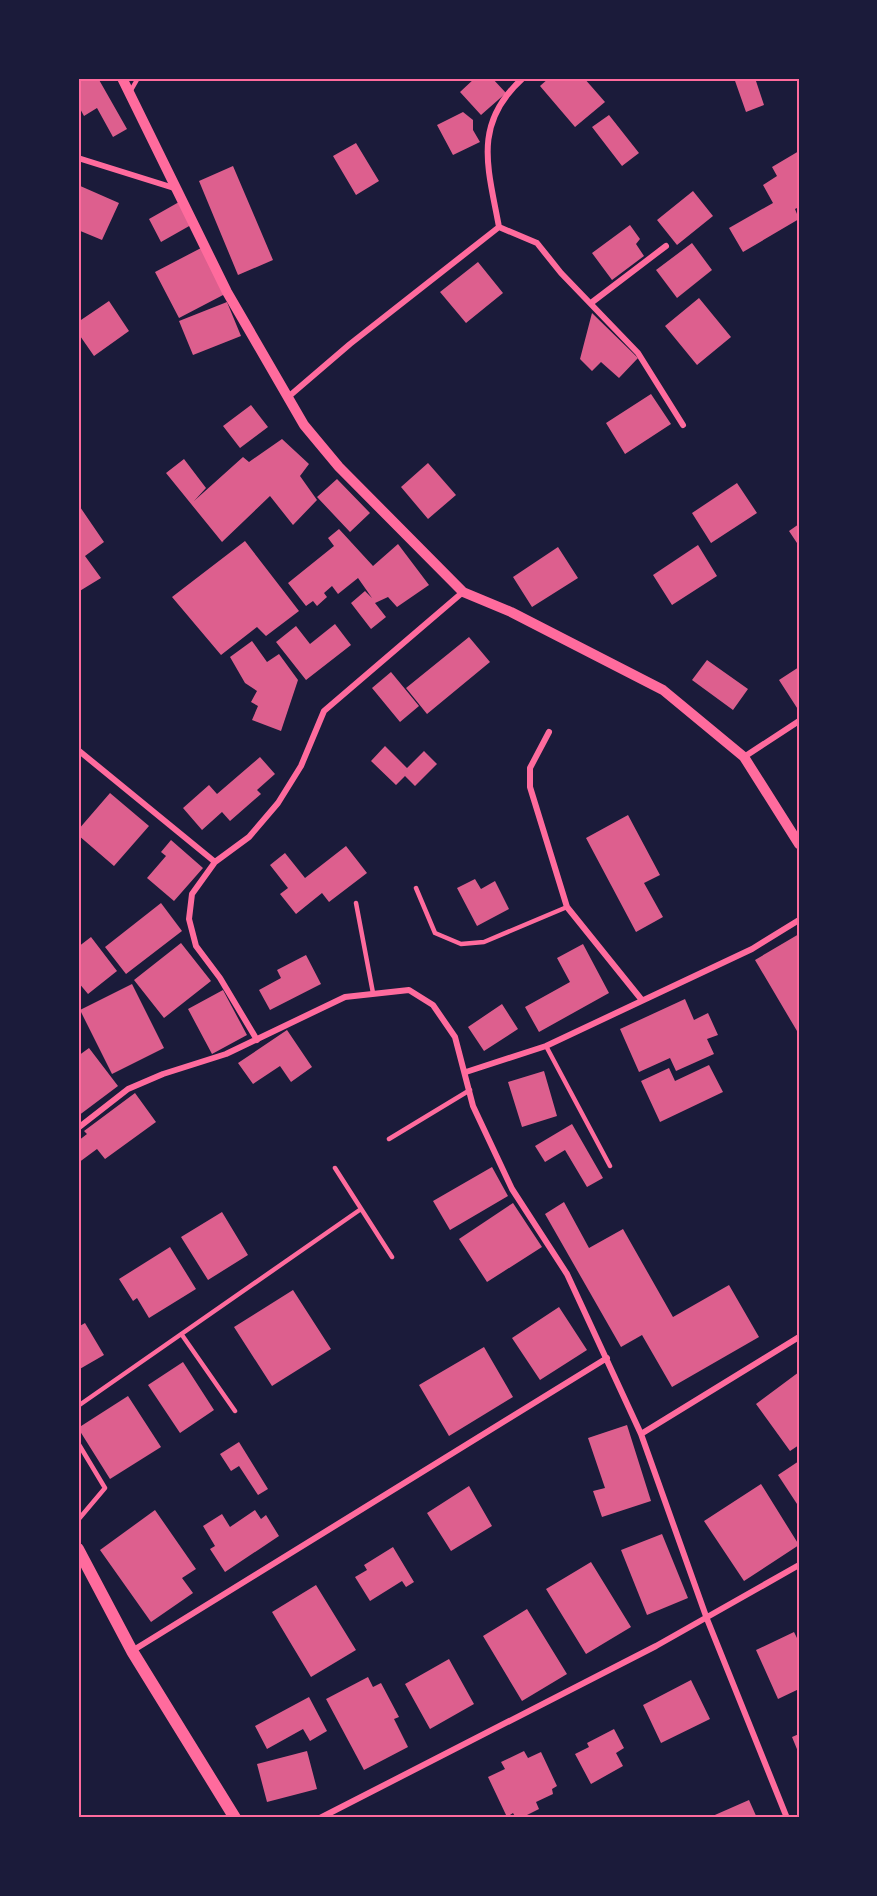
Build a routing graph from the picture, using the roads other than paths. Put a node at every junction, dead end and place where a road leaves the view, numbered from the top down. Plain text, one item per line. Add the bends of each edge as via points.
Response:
1 (122, 78) edge
2 (138, 78) edge
3 (523, 78) edge
4 (130, 92) junction
5 (78, 158) edge
6 (175, 188) junction
7 (499, 227) junction
8 (666, 246) dead end
9 (591, 303) junction
10 (287, 398) junction
11 (683, 425) dead end
12 (463, 592) junction
13 (799, 721) edge
14 (549, 732) dead end
15 (78, 750) edge
16 (744, 757) junction
17 (799, 844) edge
18 (215, 862) junction
19 (416, 888) dead end
20 (356, 903) dead end
21 (567, 907) junction
22 (799, 920) edge
23 (373, 993) junction
24 (641, 999) junction
25 (257, 1040) junction
26 (546, 1046) junction
27 (465, 1072) junction
28 (470, 1090) junction
29 (78, 1128) edge
30 (389, 1139) dead end
31 (610, 1166) dead end
32 (335, 1168) dead end
33 (361, 1209) junction
34 (392, 1257) dead end
35 (182, 1335) junction
36 (799, 1336) edge
37 (608, 1358) junction
38 (78, 1406) edge
39 (235, 1411) dead end
40 (641, 1434) junction
41 (78, 1443) edge
42 (78, 1520) edge
43 (78, 1549) edge
44 (799, 1565) edge
45 (707, 1618) junction
46 (132, 1652) junction
47 (235, 1818) edge
48 (320, 1818) edge
49 (787, 1818) edge

1 - 4 street
2 - 4 lane
3 - 7 street via 497,106 488,131 488,171
4 - 6 street
5 - 6 street
6 - 10 street via 227,292
7 - 9 street via 537,243
7 - 10 street
8 - 9 street
9 - 11 street via 638,353
10 - 12 street via 339,466
12 - 16 street via 511,612 663,690
12 - 18 street via 324,711 301,766 278,803 249,837
13 - 16 street
14 - 21 street via 530,768 530,787
15 - 18 street
16 - 17 street
18 - 25 street via 192,894 189,918 196,946
19 - 21 lane via 435,933 461,944 484,942
20 - 23 lane
21 - 24 street
22 - 24 street via 752,949
23 - 25 street via 345,997
23 - 27 street via 409,990 433,1005 455,1037
24 - 26 street
25 - 29 street via 128,1089
26 - 27 street
26 - 31 lane
27 - 28 street
28 - 30 lane
28 - 37 street via 473,1106 512,1189 567,1274
32 - 33 lane
33 - 34 lane
33 - 35 lane
35 - 38 lane
35 - 39 lane
36 - 40 street
37 - 40 street
37 - 46 street
40 - 45 street
41 - 42 lane via 105,1488
43 - 46 main road
44 - 45 street
45 - 48 street
45 - 49 street
46 - 47 main road

